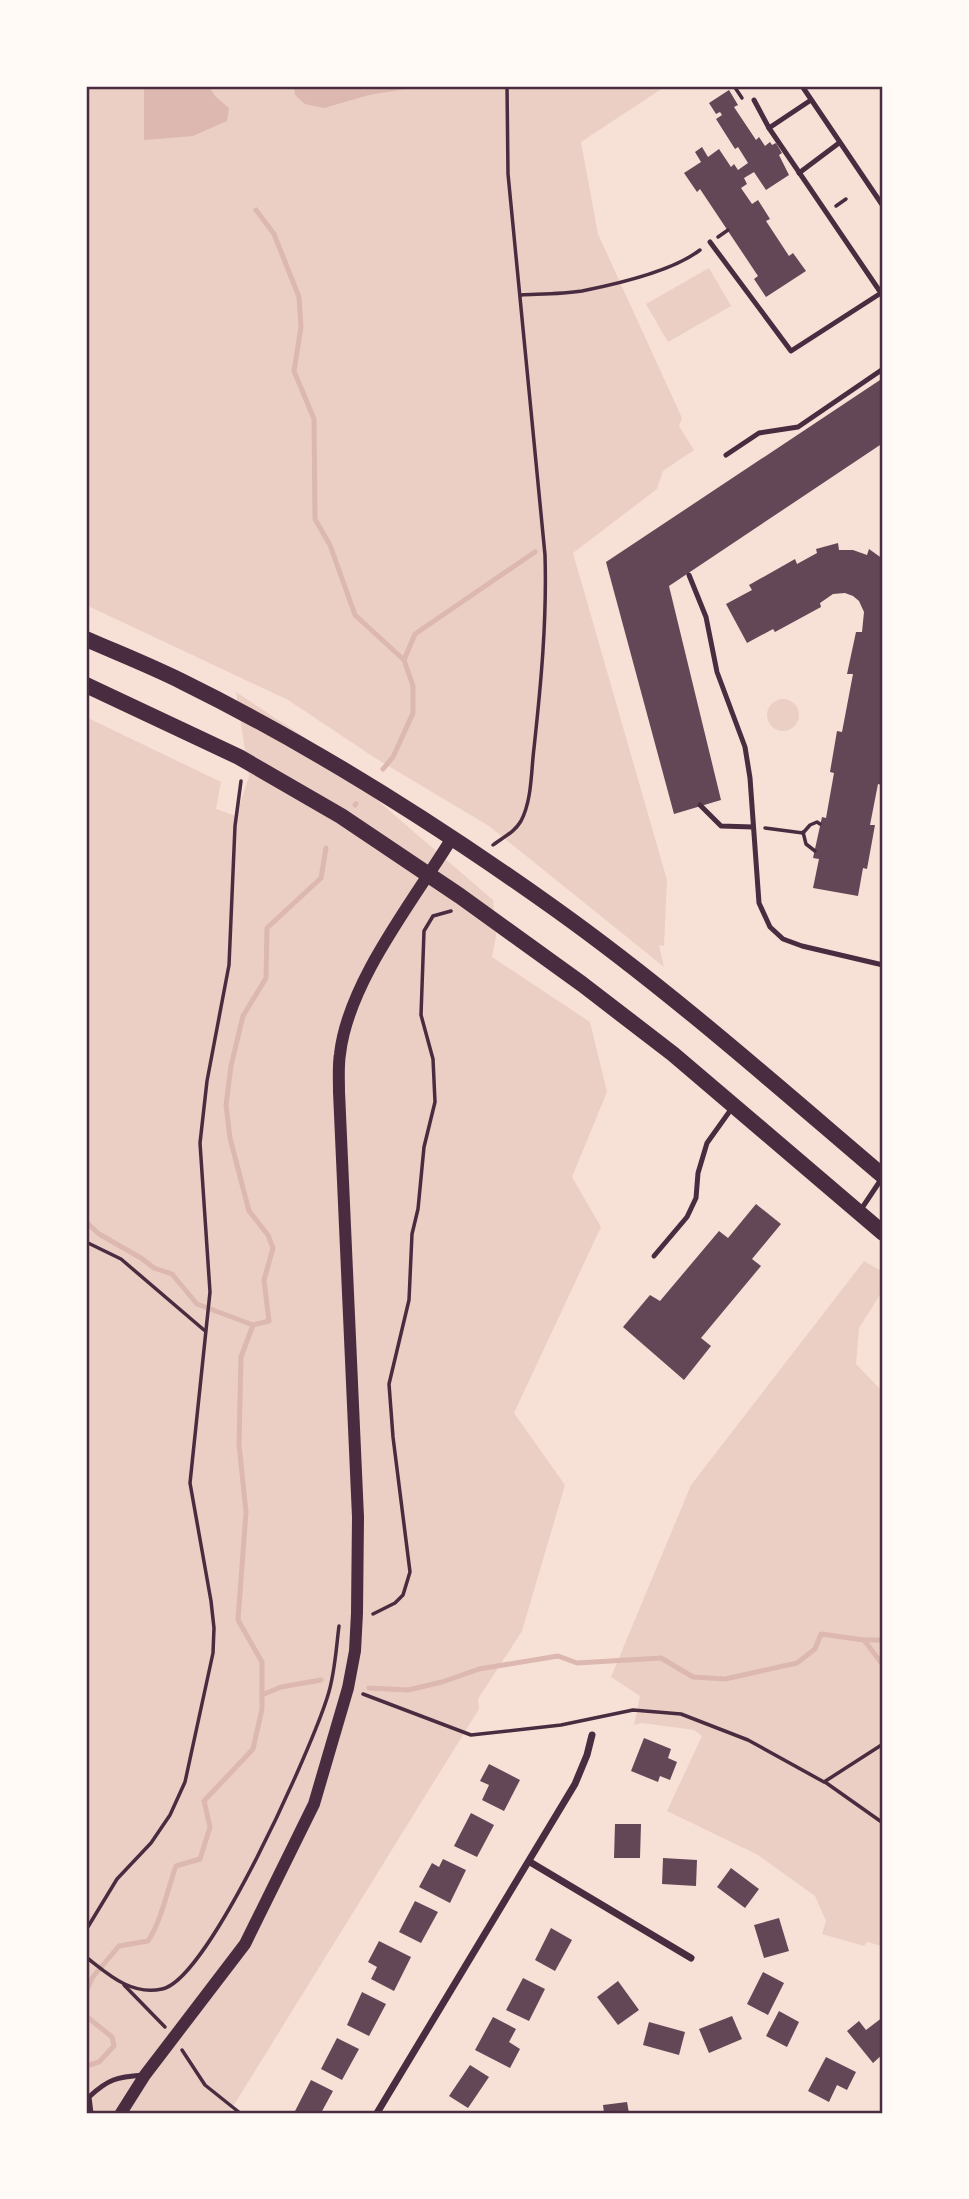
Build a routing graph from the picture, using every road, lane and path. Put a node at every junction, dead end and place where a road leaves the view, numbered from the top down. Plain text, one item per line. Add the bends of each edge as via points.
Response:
1 (507, 86) edge
2 (802, 86) edge
3 (754, 100) dead end
4 (811, 100) junction
5 (769, 128) junction
6 (839, 143) junction
7 (799, 173) junction
8 (883, 206) edge
9 (709, 242) joint
10 (882, 293) edge
11 (521, 295) junction
12 (883, 369) edge
13 (726, 455) dead end
14 (690, 575) dead end
15 (86, 639) edge
16 (86, 685) edge
17 (241, 781) dead end
18 (700, 805) dead end
19 (820, 824) dead end
20 (753, 827) junction
21 (781, 829) dead end
22 (803, 832) junction
23 (452, 838) junction
24 (815, 851) dead end
25 (483, 860) junction
26 (429, 875) junction
27 (460, 896) junction
28 (883, 965) edge
29 (734, 1105) junction
30 (883, 1176) edge
31 (860, 1212) junction
32 (883, 1233) edge
33 (86, 1242) edge
34 (654, 1256) dead end
35 (205, 1331) junction
36 (372, 1614) dead end
37 (340, 1623) dead end
38 (348, 1688) junction
39 (592, 1735) dead end
40 (883, 1744) edge
41 (824, 1782) junction
42 (883, 1824) edge
43 (530, 1862) junction
44 (86, 1930) edge
45 (88, 1958) edge
46 (691, 1958) dead end
47 (122, 1983) junction
48 (166, 2029) dead end
49 (181, 2049) dead end
50 (145, 2075) junction
51 (91, 2113) edge
52 (121, 2113) edge
53 (240, 2113) edge
54 (377, 2113) edge

1 - 11 path via 508,174
2 - 4 lane
3 - 5 lane
4 - 5 lane
4 - 6 lane
5 - 7 lane
6 - 7 lane
6 - 8 lane
7 - 10 lane
9 - 10 lane via 791,351
9 - 11 path via 688,260 650,273 580,291
11 - 25 path via 546,612 524,814 513,832 493,844
12 - 13 lane via 798,427 759,433
14 - 20 lane via 706,617 717,672 745,747
15 - 23 main road via 182,681 280,734
16 - 26 main road via 239,757 341,816
17 - 35 path via 229,965 206,1081 200,1143 210,1292
18 - 20 lane via 721,826
19 - 22 path
20 - 28 lane via 759,903 770,927 783,939 802,946
21 - 22 path
22 - 24 path via 806,844
23 - 25 main road
23 - 26 street
25 - 30 main road via 642,974
26 - 27 main road
26 - 38 street via 375,958 351,1008 340,1053 358,1517 358,1613
27 - 29 main road via 592,991
27 - 36 path via 451,912 433,916 424,931 421,1015 433,1059 435,1102 412,1234 409,1300 389,1384 410,1572 396,1603
29 - 31 main road
29 - 34 lane via 707,1143 696,1198 687,1217
30 - 31 lane
31 - 32 main road
33 - 35 path via 121,1259
35 - 44 path via 191,1483 214,1628 210,1674 185,1782 170,1815 117,1879
37 - 47 path via 328,1695 311,1740 253,1865 208,1943 174,1984 150,1990
38 - 41 path via 471,1735 561,1725 633,1710 681,1714 748,1740
38 - 50 street via 314,1804 245,1944
39 - 43 street via 575,1784
40 - 41 path
41 - 42 path
43 - 46 street
43 - 54 street
45 - 47 path
47 - 48 path
49 - 53 path via 205,2085
50 - 51 lane via 105,2081 89,2097
50 - 52 street

